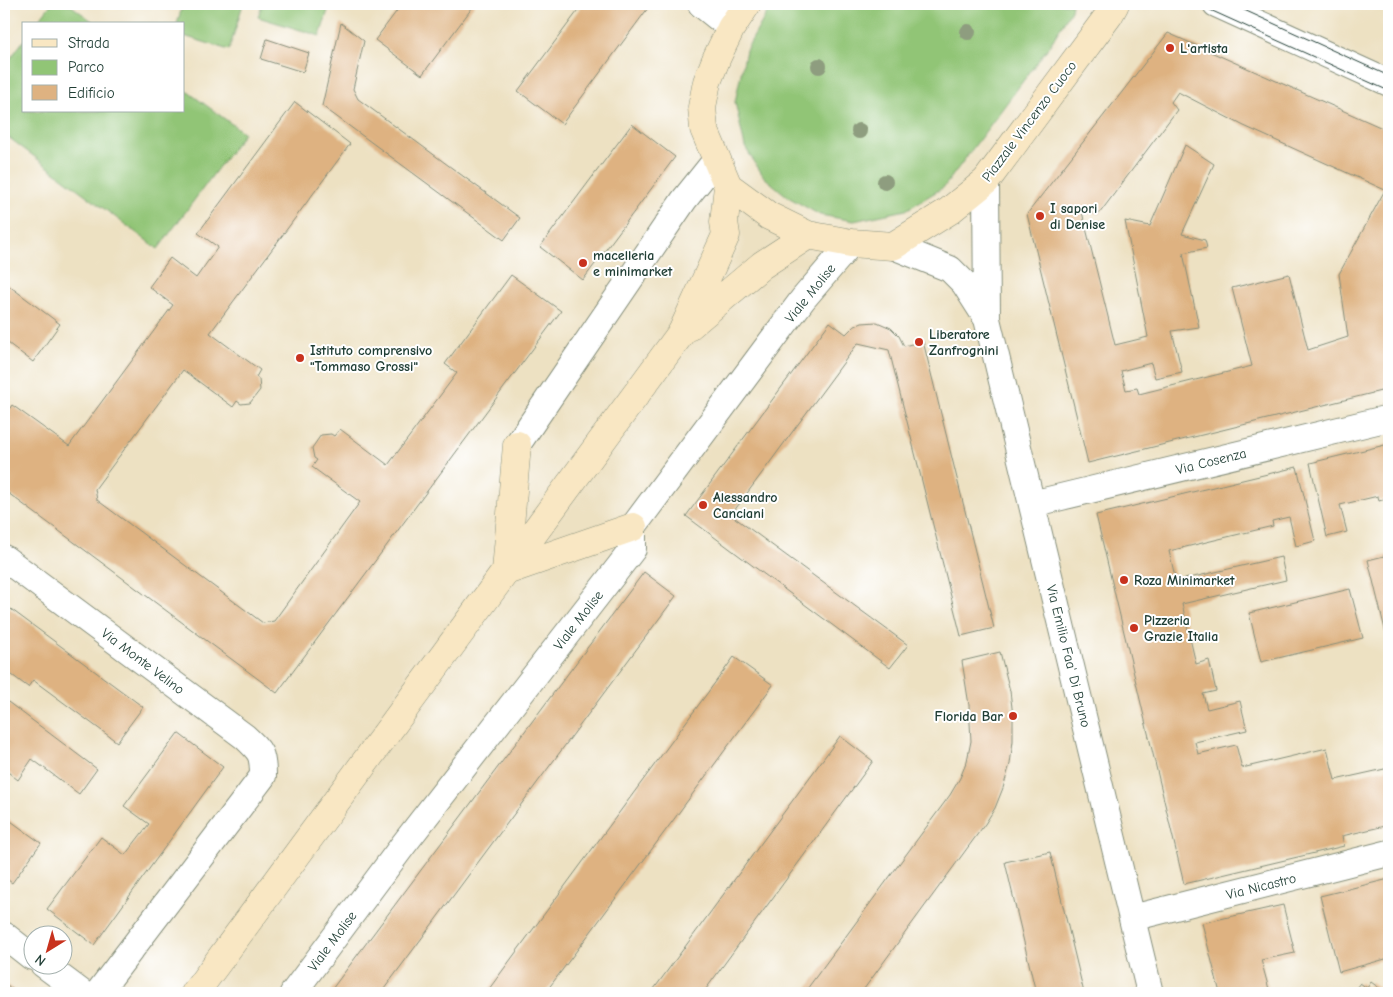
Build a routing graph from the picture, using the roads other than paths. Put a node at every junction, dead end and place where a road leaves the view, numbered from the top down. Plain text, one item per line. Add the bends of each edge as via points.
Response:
1 (701, 4) edge
2 (747, 4) edge
3 (1115, 4) edge
4 (1216, 4) edge
5 (732, 28) junction
6 (1389, 83) edge
7 (716, 160) junction
8 (986, 181) junction
9 (728, 186) junction
10 (808, 235) junction
11 (851, 243) junction
12 (892, 246) junction
13 (987, 319) junction
14 (682, 332) junction
15 (1389, 418) edge
16 (517, 445) joint
17 (1032, 504) junction
18 (633, 528) junction
19 (4, 558) edge
20 (506, 570) junction
21 (1389, 853) edge
22 (1132, 918) junction
23 (4, 935) edge
24 (22, 949) edge
25 (56, 974) edge
26 (82, 993) edge
27 (98, 993) edge
28 (195, 993) edge
29 (293, 993) edge
30 (1150, 993) edge

1 - 5 street
2 - 5 main road
3 - 8 main road, Piazzale Vincenzo Cuoco
4 - 6 street
5 - 7 main road via 717,56 702,107 704,129
7 - 9 main road
7 - 16 street via 684,200
8 - 12 main road, Piazzale Vincenzo Cuoco via 949,211
8 - 13 street, Via Emilio Faa' Di Bruno
9 - 10 main road via 769,216
9 - 14 main road via 724,222 726,235
10 - 11 main road
10 - 14 main road via 762,265
11 - 12 main road
11 - 18 street, Viale Molise via 803,299
12 - 13 street, Via Emilio Faa' Di Bruno via 950,269 964,283
13 - 17 street, Via Emilio Faa' Di Bruno
14 - 20 main road
15 - 17 street, Via Cosenza
16 - 20 main road
17 - 22 street, Via Emilio Faa' Di Bruno
18 - 20 main road
18 - 29 street, Viale Molise via 633,549
19 - 27 street, Via Monte Velino via 245,737 263,758 263,776
20 - 28 main road
21 - 22 street, Via Nicastro
22 - 30 street, Via Emilio Faa' Di Bruno
23 - 24 street
25 - 26 street

